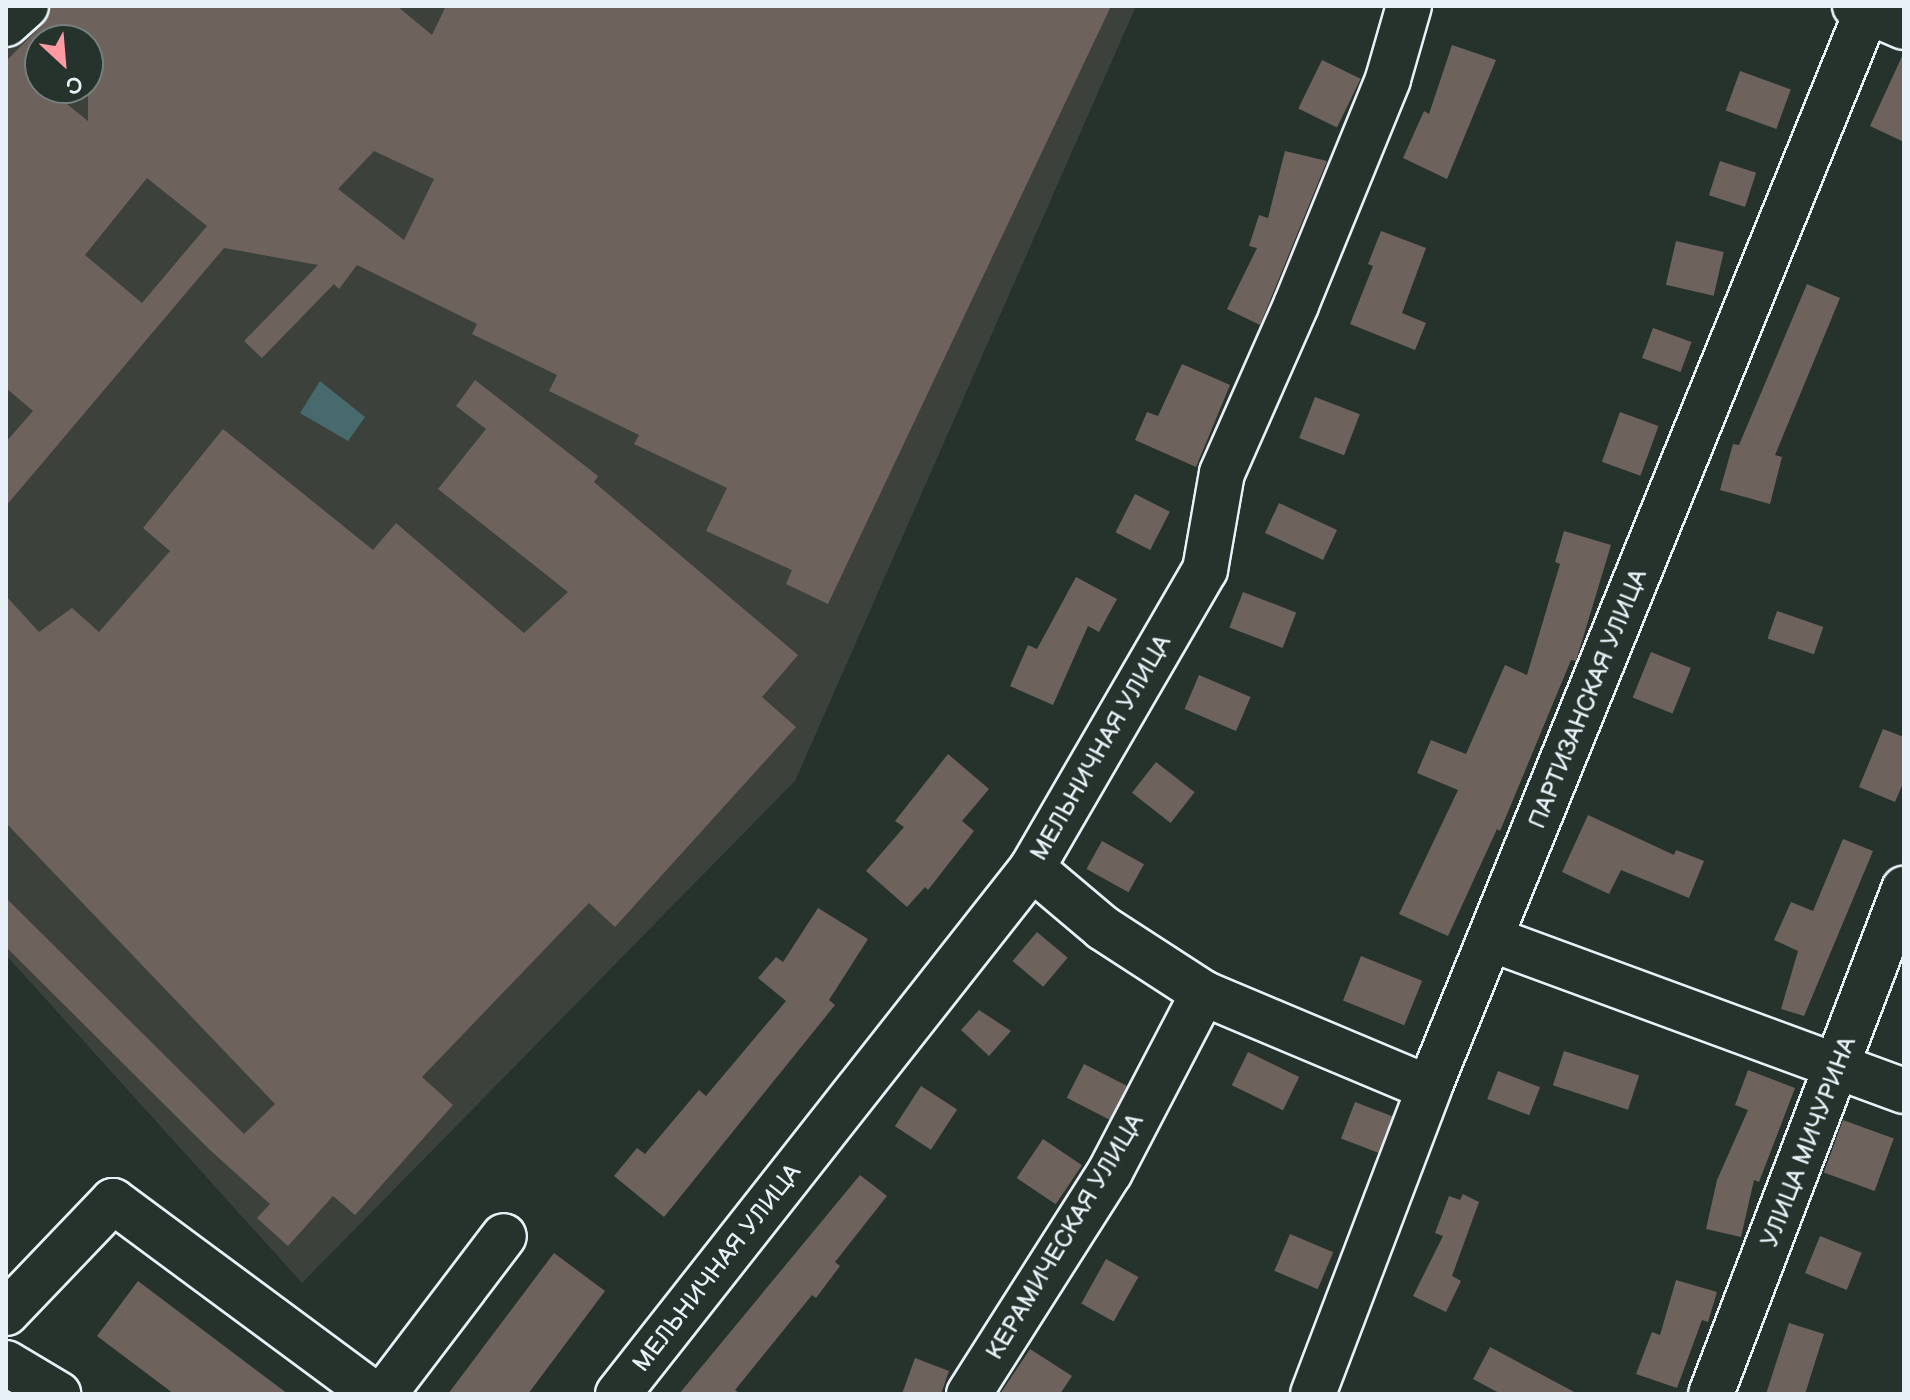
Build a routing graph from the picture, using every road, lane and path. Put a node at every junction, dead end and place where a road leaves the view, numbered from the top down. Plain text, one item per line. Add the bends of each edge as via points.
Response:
1 (26, 6) edge
2 (1409, 6) edge
3 (1874, 13) edge
4 (6, 24) edge
5 (1032, 868) junction
6 (1904, 889) edge
7 (1491, 939) junction
8 (1203, 993) junction
9 (1837, 1069) junction
10 (1429, 1088) junction
11 (1904, 1091) edge
12 (504, 1236) dead end
13 (6, 1313) edge
14 (6, 1363) edge
15 (58, 1394) edge
16 (374, 1394) edge
17 (384, 1394) edge
18 (618, 1394) edge
19 (969, 1394) edge
20 (1313, 1394) edge
21 (1711, 1394) edge

1 - 4 street
2 - 5 street, МЕЛЬНИЧНАЯ УЛИЦА via 1388,79 1222,473 1205,570
3 - 7 street, ПАРТИЗАНСКАЯ УЛИЦА
5 - 8 street via 1103,928
5 - 18 street, МЕЛЬНИЧНАЯ УЛИЦА
6 - 9 street, УЛИЦА МИЧУРИНА
7 - 9 street
7 - 10 street, ПАРТИЗАНСКАЯ УЛИЦА
8 - 10 street
8 - 19 street, КЕРАМИЧЕСКАЯ УЛИЦА via 1110,1172
9 - 11 street
9 - 21 street, УЛИЦА МИЧУРИНА
10 - 20 street, ПАРТИЗАНСКАЯ УЛИЦА
12 - 17 street
13 - 16 street via 113,1201
14 - 15 street

